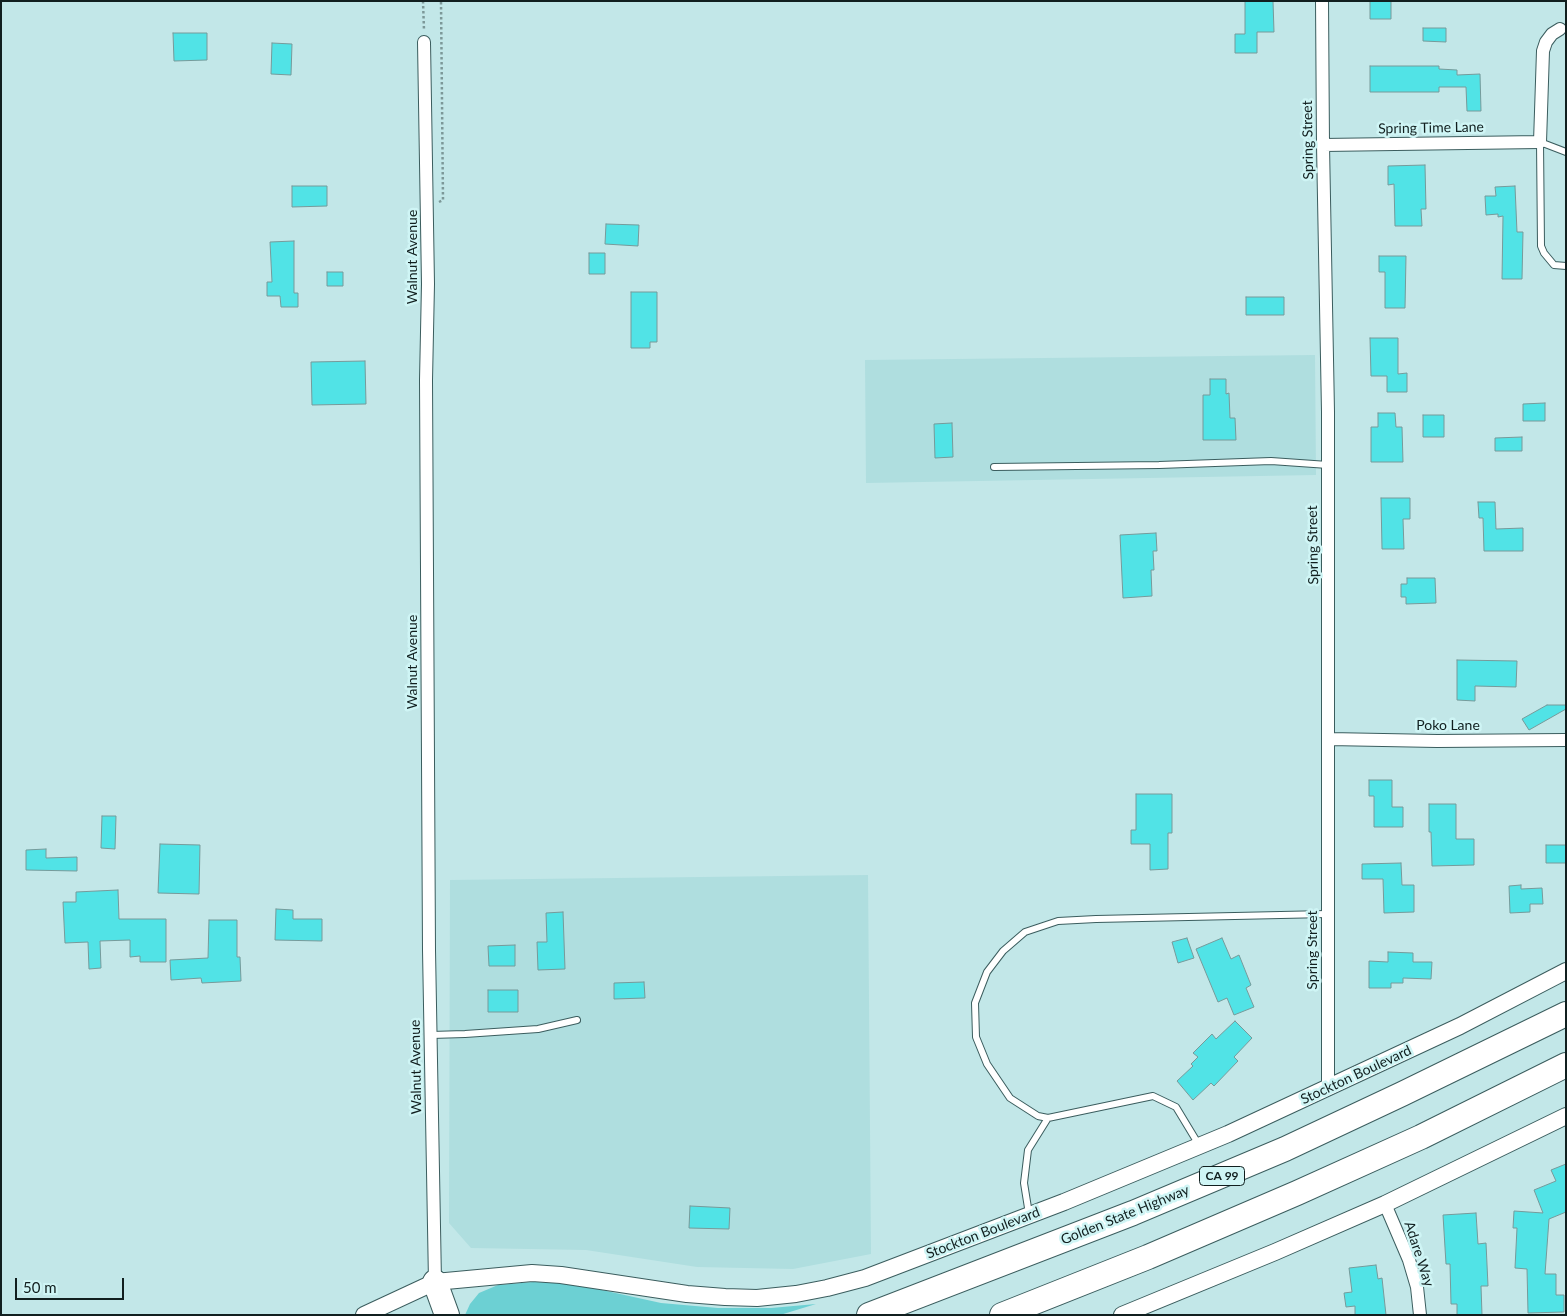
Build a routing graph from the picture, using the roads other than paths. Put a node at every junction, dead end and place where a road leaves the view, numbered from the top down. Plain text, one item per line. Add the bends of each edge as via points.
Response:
1 (1322, 1) edge
2 (1560, 29) dead end
3 (424, 42) road end
4 (1540, 142) junction
5 (1323, 144) junction
6 (1566, 152) edge
7 (1566, 266) edge
8 (1328, 465) junction
9 (994, 467) dead end
10 (1329, 739) junction
11 (1566, 740) edge
12 (1327, 914) junction
13 (1566, 972) edge
14 (1566, 1014) edge
15 (577, 1020) dead end
16 (431, 1035) junction
17 (1566, 1066) edge
18 (1328, 1089) junction
19 (1566, 1116) edge
20 (1048, 1118) junction
21 (1200, 1146) junction
22 (1385, 1204) junction
23 (1029, 1215) junction
24 (436, 1282) junction
25 (364, 1315) edge
26 (434, 1315) edge
27 (447, 1315) edge
28 (869, 1315) edge
29 (1002, 1315) edge
30 (1122, 1315) edge
31 (1420, 1315) edge

1 - 5 street, Spring Street
2 - 4 street via 1552,34 1543,51
3 - 16 street, Walnut Avenue
4 - 5 street, Spring Time Lane
4 - 6 lane
4 - 7 lane via 1541,246 1554,265
5 - 8 street, Spring Street
8 - 9 lane via 1271,461
8 - 10 street, Spring Street
10 - 11 street, Poko Lane
10 - 12 street, Spring Street
12 - 18 street, Spring Street
12 - 20 lane via 1096,918 1058,921 1025,932 1003,951 987,972 975,1004 976,1037 987,1064 1010,1098 1038,1116
13 - 18 street, Stockton Boulevard
14 - 28 highway, Golden State Highway / CA 99 via 1285,1149 1133,1213
15 - 16 lane via 538,1029
16 - 24 street, Walnut Avenue
17 - 29 highway via 1297,1193
18 - 21 street, Stockton Boulevard
19 - 22 street
20 - 21 lane via 1154,1096 1176,1107
20 - 23 lane via 1028,1150 1024,1183
21 - 23 street, Stockton Boulevard
22 - 30 street
22 - 31 street, Adare Way via 1417,1287
23 - 24 street, Stockton Boulevard via 864,1278 796,1294 758,1298 687,1294 532,1273
24 - 25 street, Stockton Boulevard
24 - 26 highway
24 - 27 highway

